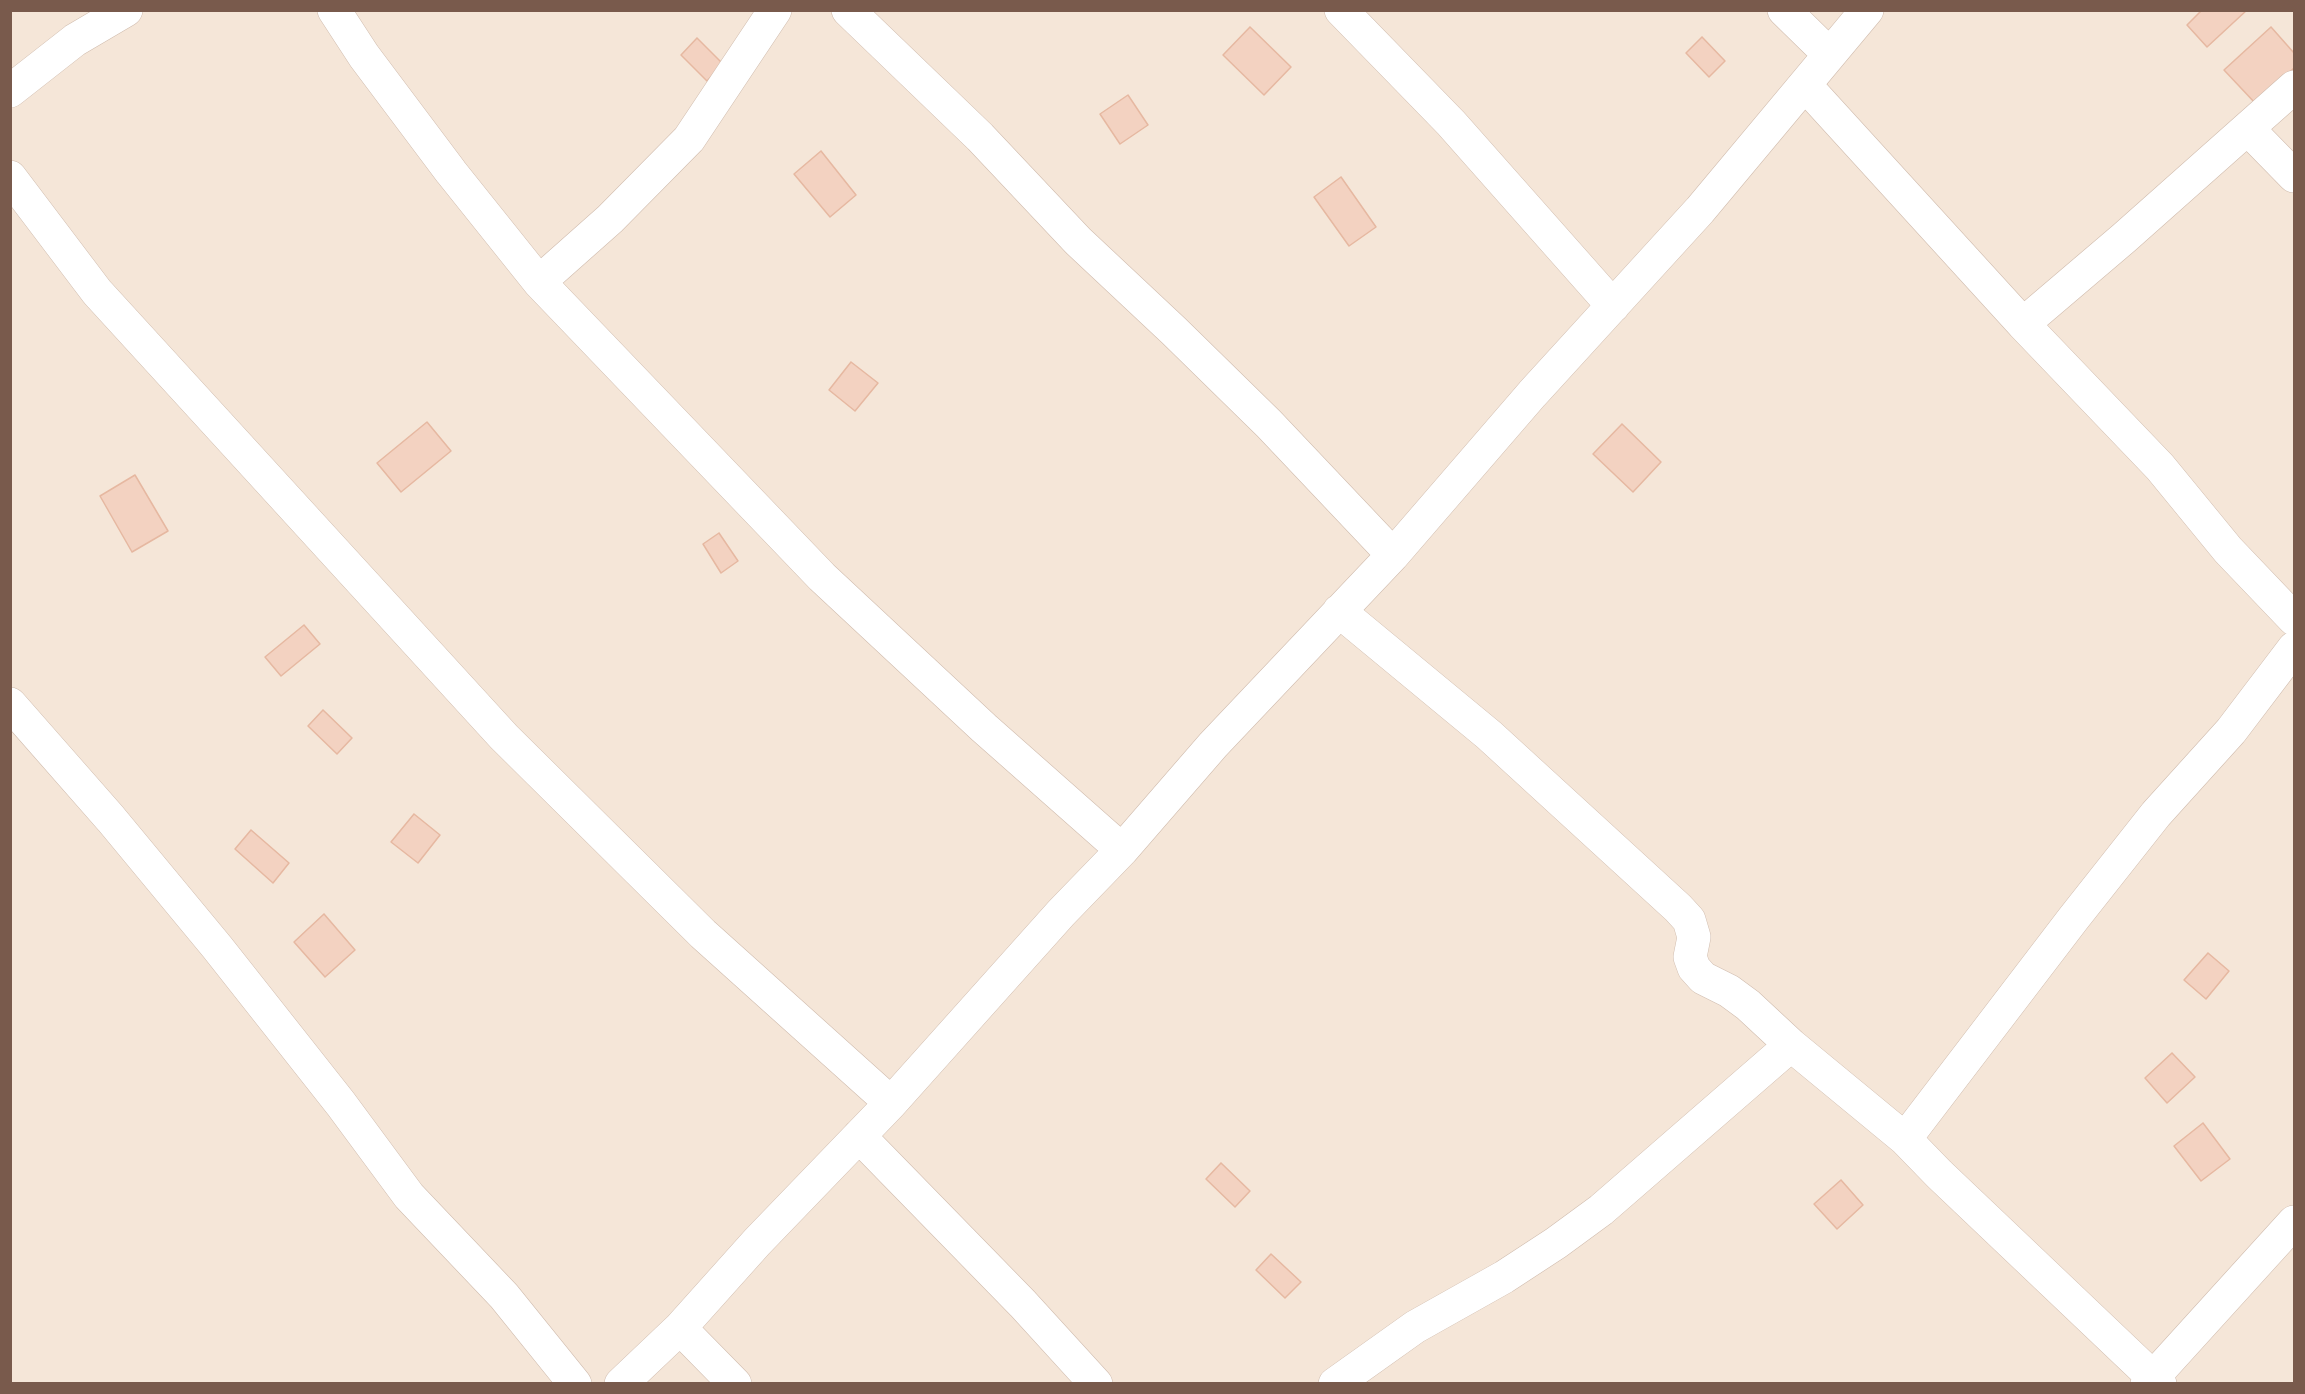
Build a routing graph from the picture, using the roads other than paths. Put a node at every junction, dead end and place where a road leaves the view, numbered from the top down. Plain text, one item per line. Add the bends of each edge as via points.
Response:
1 (126, 10) edge
2 (334, 10) edge
3 (775, 10) edge
4 (848, 10) edge
5 (1341, 10) edge
6 (1784, 10) edge
7 (1867, 10) edge
8 (1829, 54) junction
9 (1804, 85) junction
10 (2295, 87) edge
11 (10, 91) edge
12 (2248, 129) junction
13 (2295, 176) edge
14 (10, 177) edge
15 (539, 282) junction
16 (1614, 306) junction
17 (2023, 324) junction
18 (1393, 555) junction
19 (1339, 611) junction
20 (2295, 619) edge
21 (2295, 648) edge
22 (10, 704) edge
23 (1122, 850) junction
24 (1791, 1045) junction
25 (891, 1103) junction
26 (860, 1136) junction
27 (1905, 1139) junction
28 (2295, 1222) edge
29 (680, 1328) junction
30 (2153, 1381) edge
31 (575, 1383) edge
32 (621, 1383) edge
33 (735, 1383) edge
34 (1095, 1383) edge
35 (1335, 1383) edge

1 - 11 street via 75,40
2 - 15 street via 451,172
3 - 15 street via 690,140
4 - 18 street via 980,137 1078,241 1269,424
5 - 16 street via 1451,123
6 - 8 street
7 - 8 street
8 - 9 street
9 - 16 street
9 - 17 street
10 - 12 street
12 - 13 street
12 - 17 street
14 - 25 street via 98,292 504,737 703,934
15 - 23 street via 822,577
16 - 18 street
17 - 20 street via 2160,467 2229,550
18 - 19 street
19 - 23 street
19 - 24 street via 1489,735 1678,908 1689,920 1694,937 1690,957 1694,968 1703,978 1748,1005
21 - 27 street via 2231,731 2142,831
22 - 31 street via 217,947 410,1196 504,1296
23 - 25 street
24 - 27 street
24 - 35 street via 1601,1210 1504,1277 1415,1327
25 - 26 street
26 - 29 street
26 - 34 street
27 - 30 street
28 - 30 street
29 - 32 street
29 - 33 street

